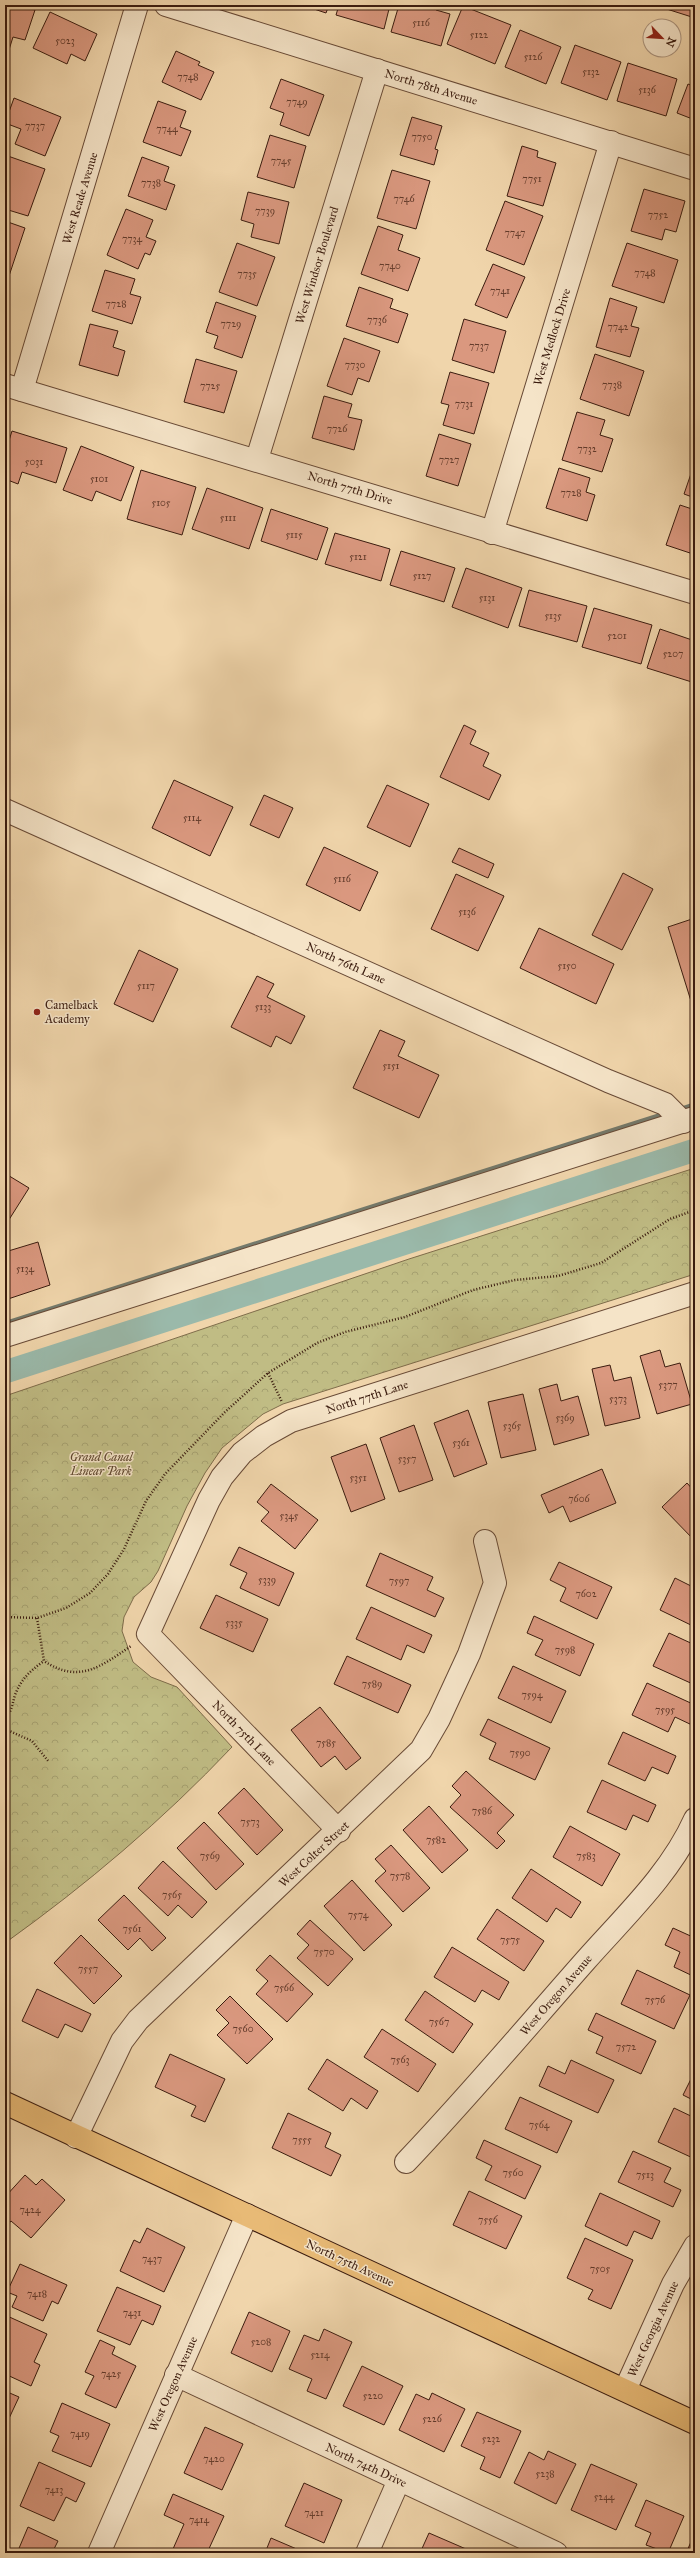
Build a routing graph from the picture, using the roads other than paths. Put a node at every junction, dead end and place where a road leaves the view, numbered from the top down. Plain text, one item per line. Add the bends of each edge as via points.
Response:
1 (137, 5) edge
2 (166, 5) edge
3 (377, 70) junction
4 (611, 142) junction
5 (695, 170) edge
6 (14, 388) edge
7 (257, 459) junction
8 (492, 533) junction
9 (695, 593) edge
10 (5, 810) edge
11 (680, 1115) edge
12 (695, 1293) edge
13 (5, 1336) edge
14 (485, 1541) dead end
15 (148, 1634) joint
16 (695, 1819) edge
17 (339, 1831) junction
18 (5, 2103) edge
19 (76, 2137) junction
20 (406, 2162) dead end
21 (247, 2215) junction
22 (695, 2246) edge
23 (176, 2375) junction
24 (625, 2390) junction
25 (695, 2423) edge
26 (399, 2480) junction
27 (99, 2553) edge
28 (367, 2553) edge
29 (556, 2553) edge

1 - 6 street, West Reade Avenue
2 - 3 street, North 78th Avenue
3 - 4 street, North 78th Avenue
3 - 7 street, West Windsor Boulevard
4 - 5 street, North 78th Avenue
4 - 8 street, West Medlock Drive
6 - 7 street, North 77th Drive
7 - 8 street, North 77th Drive
8 - 9 street, North 77th Drive
10 - 11 street, North 76th Lane
11 - 13 street
12 - 15 street, North 77th Lane via 291,1421 264,1436 242,1453 222,1477
14 - 17 street, West Colter Street via 495,1583 469,1654 439,1719 421,1750
15 - 17 street, North 75th Lane
16 - 20 street, West Oregon Avenue via 688,1835 650,1889
17 - 19 street, West Colter Street via 138,2020 122,2041
18 - 19 main road, North 75th Avenue
19 - 21 main road, North 75th Avenue
21 - 23 street, West Oregon Avenue
21 - 24 main road, North 75th Avenue
22 - 24 street, West Georgia Avenue via 673,2284
23 - 26 street, North 74th Drive
23 - 27 street, West Oregon Avenue
24 - 25 main road, North 75th Avenue
26 - 28 street
26 - 29 street, North 74th Drive

